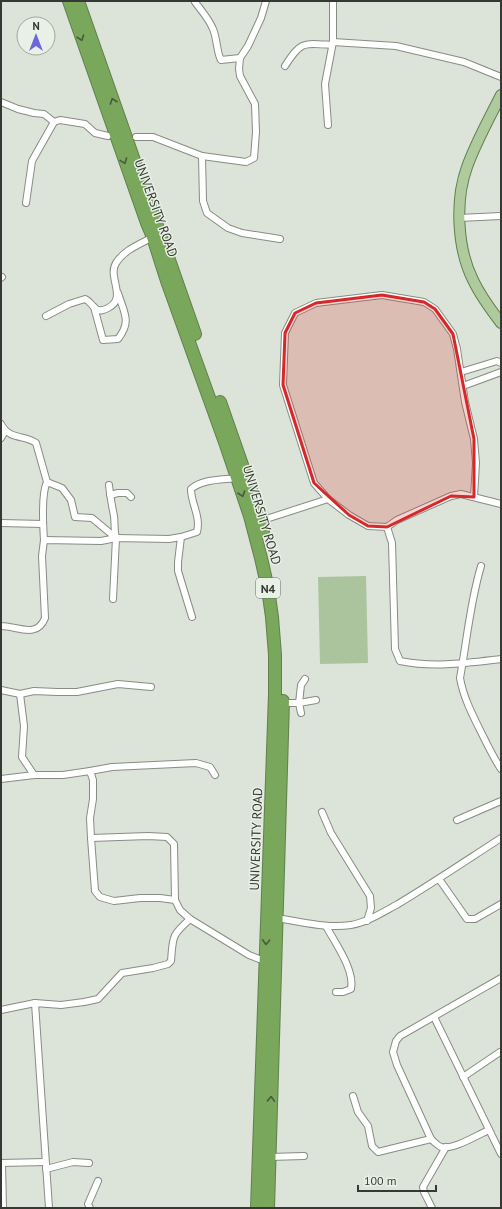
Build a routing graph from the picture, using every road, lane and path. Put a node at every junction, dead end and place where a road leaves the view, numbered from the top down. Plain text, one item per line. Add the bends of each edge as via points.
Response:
1 (68, 1) edge
2 (78, 1) edge
3 (266, 1) edge
4 (333, 1) edge
5 (195, 2) edge
6 (332, 44) junction
7 (240, 58) junction
8 (285, 66) dead end
9 (501, 77) edge
10 (501, 95) edge
11 (1, 102) edge
12 (54, 122) junction
13 (328, 125) dead end
14 (108, 136) dead end
15 (136, 137) dead end
16 (202, 156) junction
17 (26, 203) dead end
18 (501, 216) edge
19 (459, 218) junction
20 (153, 237) junction
21 (280, 239) dead end
22 (117, 290) junction
23 (94, 307) junction
24 (46, 316) dead end
25 (501, 323) edge
26 (500, 361) edge
27 (461, 372) junction
28 (501, 372) edge
29 (463, 386) junction
30 (1, 424) edge
31 (5, 431) junction
32 (1, 438) edge
33 (230, 444) junction
34 (236, 478) junction
35 (47, 482) junction
36 (109, 485) dead end
37 (110, 495) junction
38 (131, 497) dead end
39 (474, 497) junction
40 (328, 499) junction
41 (501, 504) edge
42 (260, 521) junction
43 (1, 523) edge
44 (43, 524) junction
45 (387, 527) junction
46 (181, 537) junction
47 (116, 538) junction
48 (44, 540) junction
49 (481, 566) dead end
50 (112, 599) dead end
51 (192, 617) dead end
52 (1, 626) edge
53 (501, 659) edge
54 (462, 664) junction
55 (305, 680) dead end
56 (152, 687) dead end
57 (1, 690) edge
58 (20, 694) junction
59 (316, 700) dead end
60 (283, 703) junction
61 (300, 703) junction
62 (301, 713) dead end
63 (501, 769) edge
64 (90, 771) junction
65 (34, 775) junction
66 (215, 775) dead end
67 (1, 779) edge
68 (501, 801) edge
69 (322, 812) dead end
70 (457, 820) dead end
71 (90, 838) junction
72 (501, 838) edge
73 (439, 880) junction
74 (175, 900) junction
75 (501, 904) edge
76 (272, 918) junction
77 (190, 920) junction
78 (367, 921) junction
79 (326, 926) junction
80 (271, 963) junction
81 (501, 978) edge
82 (336, 992) dead end
83 (34, 1004) junction
84 (1, 1010) edge
85 (434, 1017) junction
86 (500, 1052) edge
87 (463, 1077) junction
88 (353, 1096) dead end
89 (489, 1130) junction
90 (431, 1139) junction
91 (446, 1147) junction
92 (501, 1154) edge
93 (304, 1156) dead end
94 (269, 1157) junction
95 (45, 1162) junction
96 (1, 1163) edge
97 (89, 1163) dead end
98 (46, 1169) junction
99 (98, 1181) dead end
100 (3, 1208) edge
101 (49, 1208) edge
102 (90, 1208) edge
103 (258, 1208) edge
104 (268, 1208) edge
105 (432, 1208) edge

1 -> 20 highway, UNIVERSITY ROAD / N4
33 -> 2 highway, UNIVERSITY ROAD / N4
3 - 7 street via 261,18
4 - 6 street
5 - 7 street via 213,28 221,60
6 - 8 street via 304,45 295,51
6 - 9 street via 396,46 464,62
6 - 13 street via 325,84
7 - 16 street via 240,76 254,104 254,158 246,162
10 - 19 main road via 467,168 460,196
11 - 12 street via 34,114 44,114
12 - 14 street via 60,120 85,124 95,132
12 - 17 street via 32,161
15 - 16 street via 153,137
16 - 21 street via 203,201 208,213 228,228
18 - 19 street
19 - 25 main road via 465,257 472,280
20 - 22 street via 124,253 115,263 113,270
20 - 33 highway, UNIVERSITY ROAD / N4 via 167,281
22 - 23 street via 114,304 102,311
22 - 23 street via 127,320 125,330 118,339 103,340
23 - 24 street via 85,299
26 - 27 street
27 - 29 street
27 - 40 street via 453,334 435,309 424,302 382,295 316,303 295,313 285,333 283,385 314,483
28 - 29 street
29 - 39 street via 474,439
30 - 31 street
31 - 32 street
31 - 35 street via 36,443
33 - 34 highway, UNIVERSITY ROAD / N4
33 - 42 highway, UNIVERSITY ROAD / N4 via 256,505
34 - 46 street via 194,485 191,494 199,525 197,532
34 -> 76 highway, UNIVERSITY ROAD / N4 via 253,528 268,589 275,655
35 - 44 street via 43,495
35 - 47 street via 62,488 71,500 75,517 92,518
36 - 37 street
37 - 38 street via 118,493
37 - 47 street
39 - 41 street
39 - 45 street via 461,494 451,496
40 - 42 street
40 - 45 street via 368,526
42 - 60 highway, UNIVERSITY ROAD / N4 via 277,590 283,655
43 - 44 street
44 - 48 street
45 - 54 street via 392,543 395,649 400,660 430,665
46 - 47 street
46 - 51 street via 178,570
47 - 48 street via 101,541
47 - 50 street
48 - 52 street via 43,624 30,630
49 - 54 street via 468,617
53 - 54 street
54 - 63 street via 460,678 473,719
55 - 61 street via 301,685
56 - 58 street via 118,684 77,692 34,690
57 - 58 street
58 - 65 street via 24,726 22,757
59 - 61 street
60 - 61 street
60 - 76 highway, UNIVERSITY ROAD / N4
61 - 62 street
64 - 65 street via 63,775
64 - 66 street via 112,767 196,763 210,767
64 - 71 street via 93,780
65 - 67 street
68 - 70 street
69 - 78 street via 331,832 370,896 371,908
71 - 74 street via 95,891 100,897 114,901 146,898
71 - 74 street via 166,837 174,844
72 - 73 street
73 - 75 street via 467,919 475,920
73 - 78 street
74 - 77 street
76 - 79 street
76 - 80 highway, UNIVERSITY ROAD / N4
77 - 80 street via 249,955
77 - 83 street via 173,938 171,961 168,964 122,974 98,998 61,1005
78 - 79 street
79 - 82 street via 348,966 352,982 350,989
94 -> 80 highway, UNIVERSITY ROAD / N4
80 - 103 highway, UNIVERSITY ROAD / N4
81 - 85 street
83 - 84 street
83 - 95 street
85 - 87 street
85 - 90 street via 400,1036 394,1052 397,1065
86 - 87 street
87 - 89 street
88 - 90 street via 358,1112 368,1126 372,1146 378,1152
89 - 91 street via 458,1145
89 - 92 street
90 - 91 street
91 - 105 street via 423,1187
93 - 94 street
94 - 104 highway, UNIVERSITY ROAD / N4
95 - 96 street
95 - 98 street
96 - 100 street
97 - 98 street via 74,1162
98 - 101 street
99 - 102 street via 88,1204

